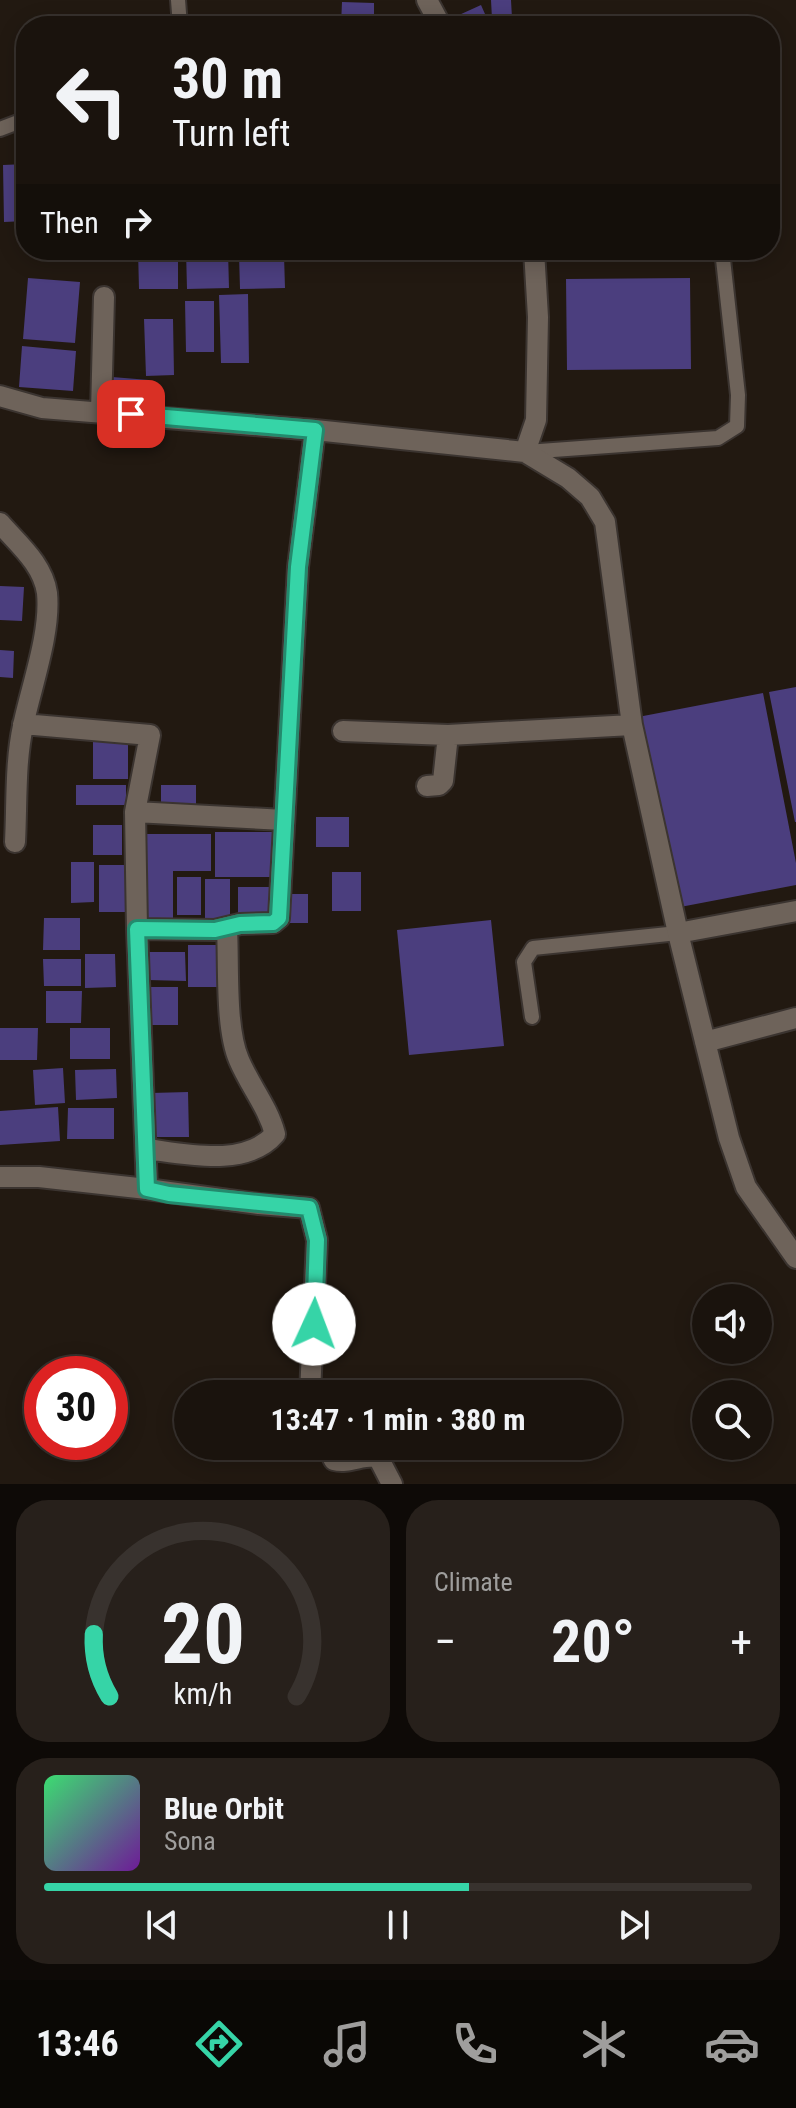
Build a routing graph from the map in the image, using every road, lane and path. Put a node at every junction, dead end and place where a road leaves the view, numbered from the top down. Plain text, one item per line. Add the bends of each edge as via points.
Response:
1 (535, 260) edge
2 (723, 260) edge
3 (104, 297) dead end
4 (0, 396) edge
5 (101, 412) junction
6 (315, 430) junction
7 (525, 452) junction
8 (0, 523) edge
9 (23, 724) junction
10 (632, 725) junction
11 (343, 731) dead end
12 (448, 735) junction
13 (427, 786) dead end
14 (135, 812) junction
15 (284, 820) junction
16 (15, 842) dead end
17 (796, 911) edge
18 (227, 928) junction
19 (137, 929) junction
20 (678, 933) junction
21 (532, 1017) dead end
22 (796, 1018) edge
23 (705, 1042) junction
24 (147, 1149) junction
25 (0, 1177) edge
26 (147, 1189) junction
27 (796, 1258) edge
28 (311, 1380) edge
29 (380, 1460) edge
30 (392, 1484) edge

1 - 7 street via 536,420
2 - 7 lane via 737,426 718,438
3 - 5 street
4 - 5 street via 42,408
5 - 6 street
6 - 7 street
6 - 15 street via 298,567
7 - 10 street via 590,497 605,522
8 - 9 street via 38,567 47,592 34,687
9 - 14 street via 150,735
9 - 16 street
10 - 12 street
10 - 20 street
11 - 12 street
12 - 13 street via 444,777 439,785
14 - 15 street
14 - 19 street
15 - 18 street via 277,921
17 - 20 street
18 - 19 street
18 - 24 street via 232,1035 275,1134 264,1146 236,1155
19 - 24 street
20 - 21 lane via 533,948 524,962
20 - 23 street
22 - 23 street
23 - 27 street via 746,1187
24 - 26 street
25 - 26 street
26 - 28 street via 309,1208 317,1240
29 - 30 street

